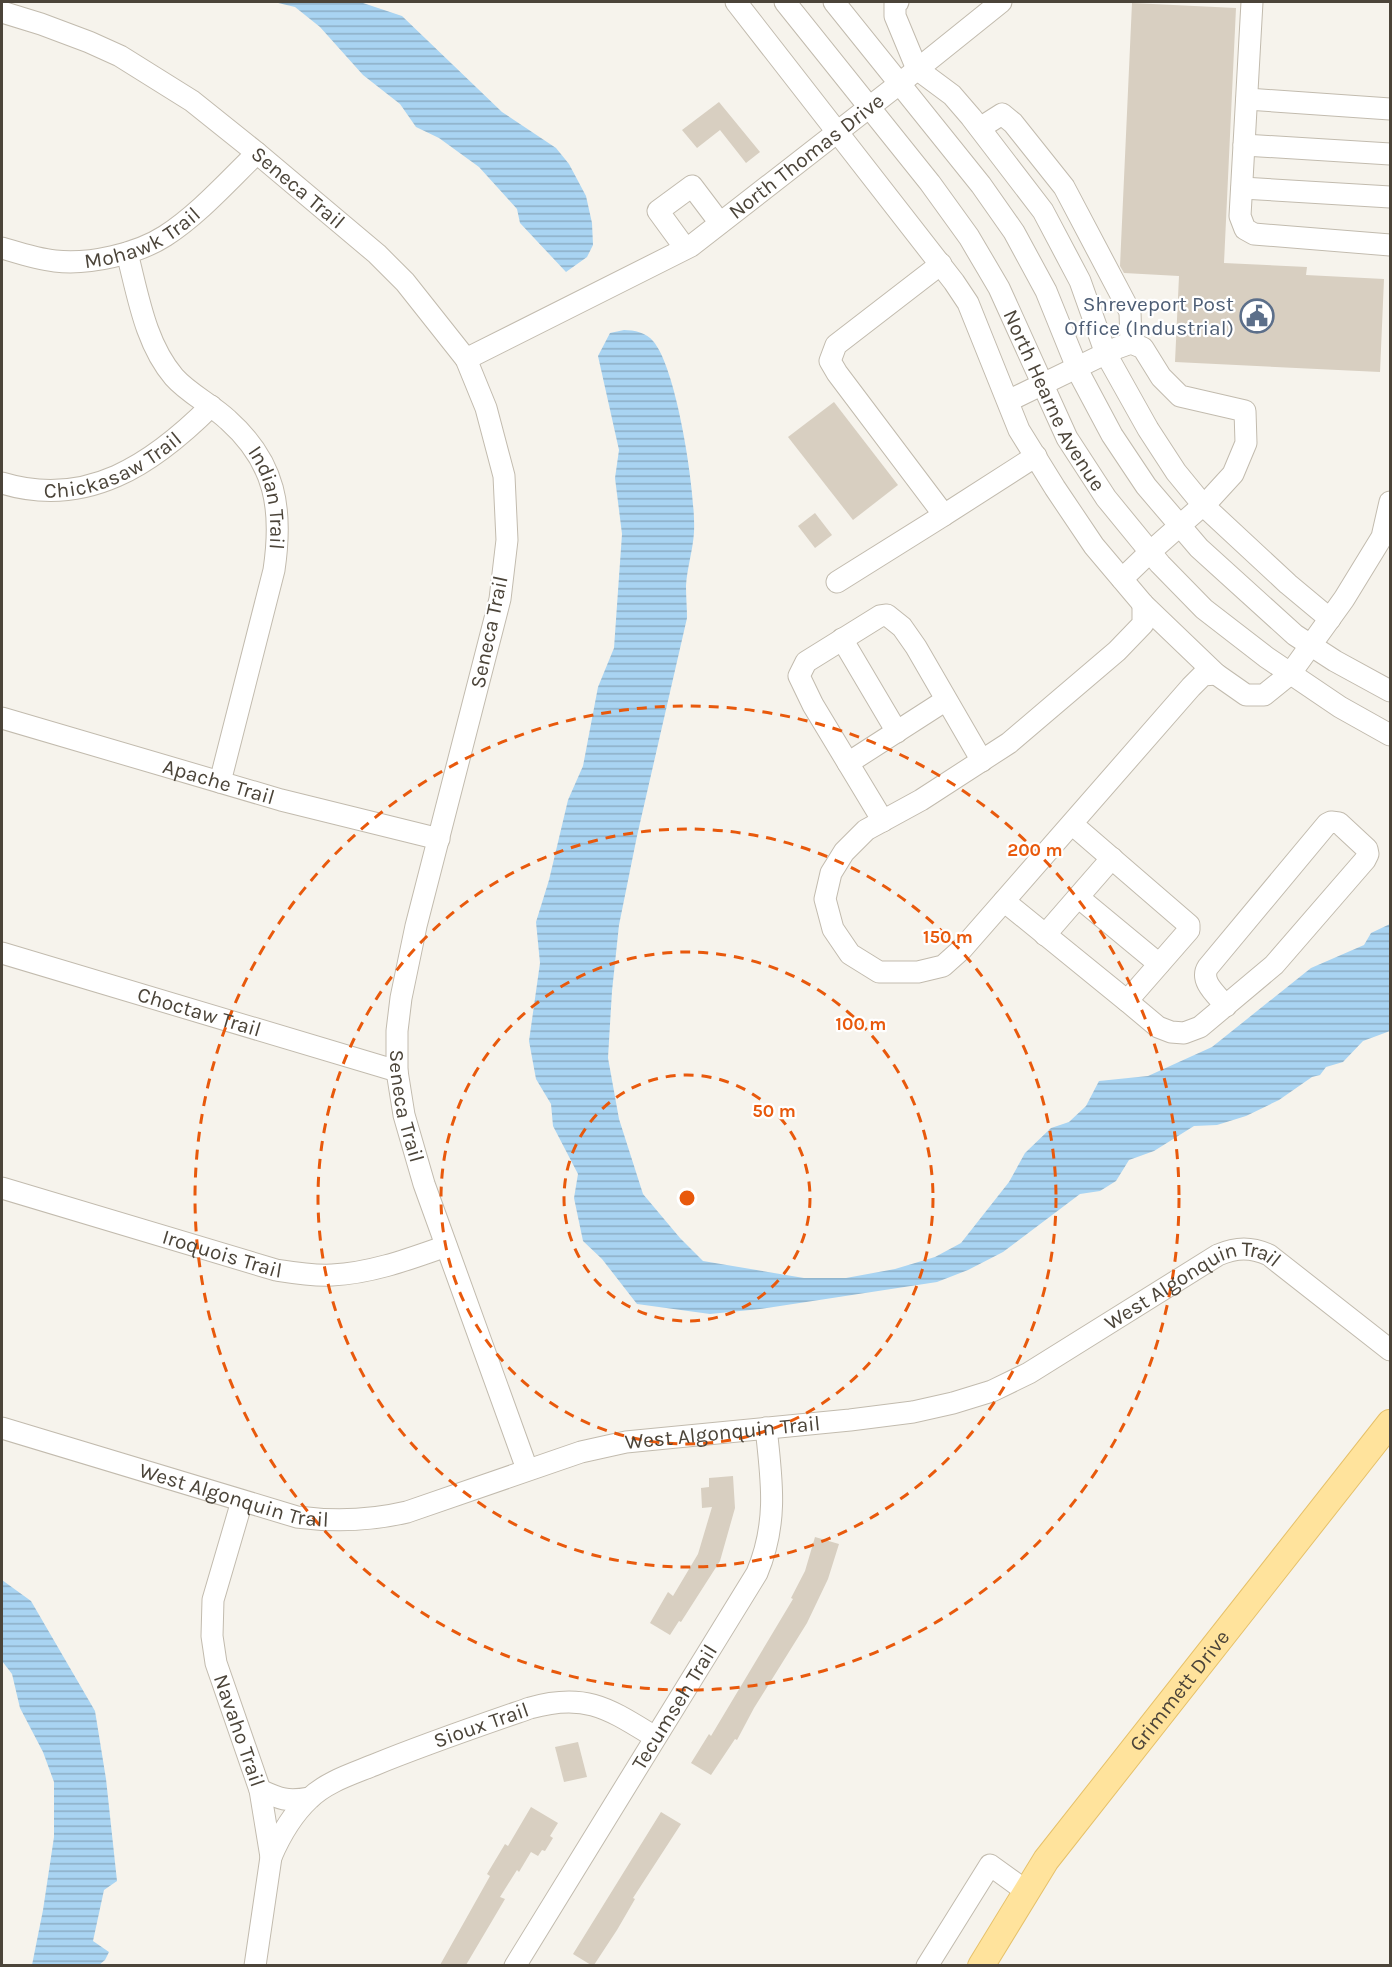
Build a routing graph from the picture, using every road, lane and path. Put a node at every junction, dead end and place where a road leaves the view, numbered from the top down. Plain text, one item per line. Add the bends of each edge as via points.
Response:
1 (736, 2) edge
2 (784, 2) edge
3 (834, 2) edge
4 (898, 2) edge
5 (1252, 2) edge
6 (996, 3) edge
7 (2, 12) edge
8 (917, 69) junction
9 (899, 84) junction
10 (1247, 99) junction
11 (868, 108) junction
12 (1390, 109) edge
13 (980, 128) junction
14 (837, 132) junction
15 (1244, 145) junction
16 (257, 153) junction
17 (1390, 154) edge
18 (1242, 188) junction
19 (1390, 197) edge
20 (720, 223) junction
21 (1390, 245) edge
22 (2, 248) edge
23 (685, 248) junction
24 (127, 253) junction
25 (941, 264) junction
26 (1131, 344) junction
27 (1106, 354) junction
28 (466, 359) junction
29 (1077, 368) junction
30 (1042, 385) junction
31 (1008, 401) junction
32 (211, 406) junction
33 (1036, 456) junction
34 (2, 483) edge
35 (1390, 502) edge
36 (1203, 505) junction
37 (944, 515) junction
38 (1180, 526) junction
39 (1150, 552) junction
40 (1122, 579) junction
41 (837, 582) dead end
42 (1143, 603) junction
43 (1330, 619) junction
44 (842, 639) junction
45 (1311, 646) junction
46 (1216, 674) junction
47 (1290, 674) junction
48 (1390, 691) edge
49 (946, 700) junction
50 (2, 718) edge
51 (897, 732) junction
52 (1390, 735) edge
53 (982, 761) junction
54 (848, 763) junction
55 (220, 782) junction
56 (883, 821) junction
57 (1072, 824) junction
58 (439, 839) junction
59 (1112, 858) junction
60 (1078, 897) junction
61 (1004, 901) junction
62 (1045, 935) junction
63 (2, 953) edge
64 (1159, 964) junction
65 (1127, 1001) junction
66 (1226, 1006) junction
67 (397, 1071) junction
68 (2, 1188) edge
69 (446, 1246) junction
70 (1390, 1350) edge
71 (1390, 1423) edge
72 (2, 1428) edge
73 (766, 1428) junction
74 (527, 1469) junction
75 (242, 1501) junction
76 (655, 1737) junction
77 (260, 1790) junction
78 (309, 1798) junction
79 (271, 1857) junction
80 (1026, 1892) junction
81 (255, 1965) edge
82 (515, 1965) edge
83 (927, 1965) edge
84 (981, 1965) edge

1 - 14 street
2 - 11 street, North Hearne Avenue
3 - 9 street, North Hearne Avenue
4 - 8 street via 895,16
5 - 10 street
6 - 8 street, North Thomas Drive
7 - 16 street, Seneca Trail via 120,56 192,101
8 - 9 street, North Thomas Drive
8 - 13 street via 952,95
9 - 11 street, North Thomas Drive
9 - 29 street, North Hearne Avenue via 1014,232 1046,291
10 - 12 street
10 - 15 street
11 - 14 street, North Thomas Drive
11 - 30 street, North Hearne Avenue via 969,237 999,288
13 - 26 street via 1002,114 1064,188 1130,312
13 - 27 street via 1043,211 1059,239 1080,281
14 - 20 street, North Thomas Drive
14 - 25 street
15 - 17 street
15 - 18 street
16 - 24 street, Mohawk Trail via 165,236
16 - 28 street, Seneca Trail via 377,254 405,282
18 - 19 street
18 - 21 street via 1240,216 1245,229 1254,234
20 - 23 street, North Thomas Drive
20 - 23 street via 692,186 683,192 658,211
22 - 24 street, Mohawk Trail via 56,262
23 - 28 street, North Thomas Drive
24 - 32 street, Indian Trail via 158,356 174,378
25 - 31 street via 968,303
25 - 37 street via 836,345 830,361
26 - 27 street
26 - 36 street via 1143,348 1161,377 1180,396 1245,411 1246,443 1233,474
27 - 29 street
27 - 36 street via 1148,429
28 - 58 street, Seneca Trail via 486,408 504,476 507,540 500,599
29 - 30 street
29 - 38 street, North Hearne Avenue via 1146,486
30 - 31 street
30 - 39 street, North Hearne Avenue via 1067,438 1106,498
31 - 33 street via 1019,430
32 - 34 street, Chickasaw Trail via 184,434 109,481 79,489 47,491
32 - 55 street, Indian Trail via 242,434 267,472 279,524 274,570
33 - 37 street
33 - 40 street via 1094,546
35 - 43 street via 1382,537
36 - 38 street
36 - 43 street
37 - 41 street
38 - 39 street
38 - 45 street, North Hearne Avenue via 1247,593
39 - 40 street
39 - 47 street, North Hearne Avenue via 1204,609
40 - 42 street
42 - 46 street
42 - 53 street via 1143,624 1117,651 1009,743
43 - 45 street
44 - 49 street via 887,615 902,627 916,647
44 - 51 street
44 - 54 street via 806,662 799,676
45 - 47 street
45 - 48 street, North Hearne Avenue
46 - 47 street via 1246,695 1264,695
46 - 57 street via 1203,675 1191,687
47 - 52 street, North Hearne Avenue
49 - 51 street
49 - 53 street
50 - 55 street, Apache Trail
51 - 54 street
53 - 56 street
54 - 56 street
55 - 58 street, Apache Trail
56 - 61 street via 866,830 844,852 831,873 825,899 832,929 850,954 879,972 918,972 943,966
57 - 59 street
57 - 61 street
58 - 67 street, Seneca Trail via 401,998
59 - 60 street
59 - 64 street via 1190,925
60 - 62 street
60 - 64 street
61 - 62 street
62 - 65 street
63 - 67 street, Choctaw Trail
64 - 65 street
65 - 66 street via 1158,1027 1176,1033 1200,1027
66 - 66 street via 1274,965 1365,860 1367,849 1339,823 1327,824 1205,971 1206,981
67 - 69 street, Seneca Trail via 404,1115
68 - 69 street, Iroquois Trail via 276,1270 310,1275 362,1272
69 - 74 street, Seneca Trail
70 - 73 street, West Algonquin Trail via 1269,1255 1242,1248 1218,1255 1029,1373 992,1391 913,1412
71 - 80 main road, Grimmett Drive via 1046,1860
72 - 75 street, West Algonquin Trail
73 - 74 street, West Algonquin Trail via 626,1442
73 - 76 street, Tecumseh Trail via 773,1503 758,1573
74 - 75 street, West Algonquin Trail via 386,1517 330,1521
75 - 77 street, Navaho Trail via 213,1600 212,1636 216,1663
76 - 78 street, Sioux Trail via 596,1705 552,1702 400,1755 335,1781
76 - 82 street, Tecumseh Trail
77 - 78 street via 281,1800
77 - 79 street, Navaho Trail
78 - 79 street, Sioux Trail via 291,1820
79 - 81 street, Navaho Trail
80 - 83 street via 990,1865
80 - 84 main road, Grimmett Drive

